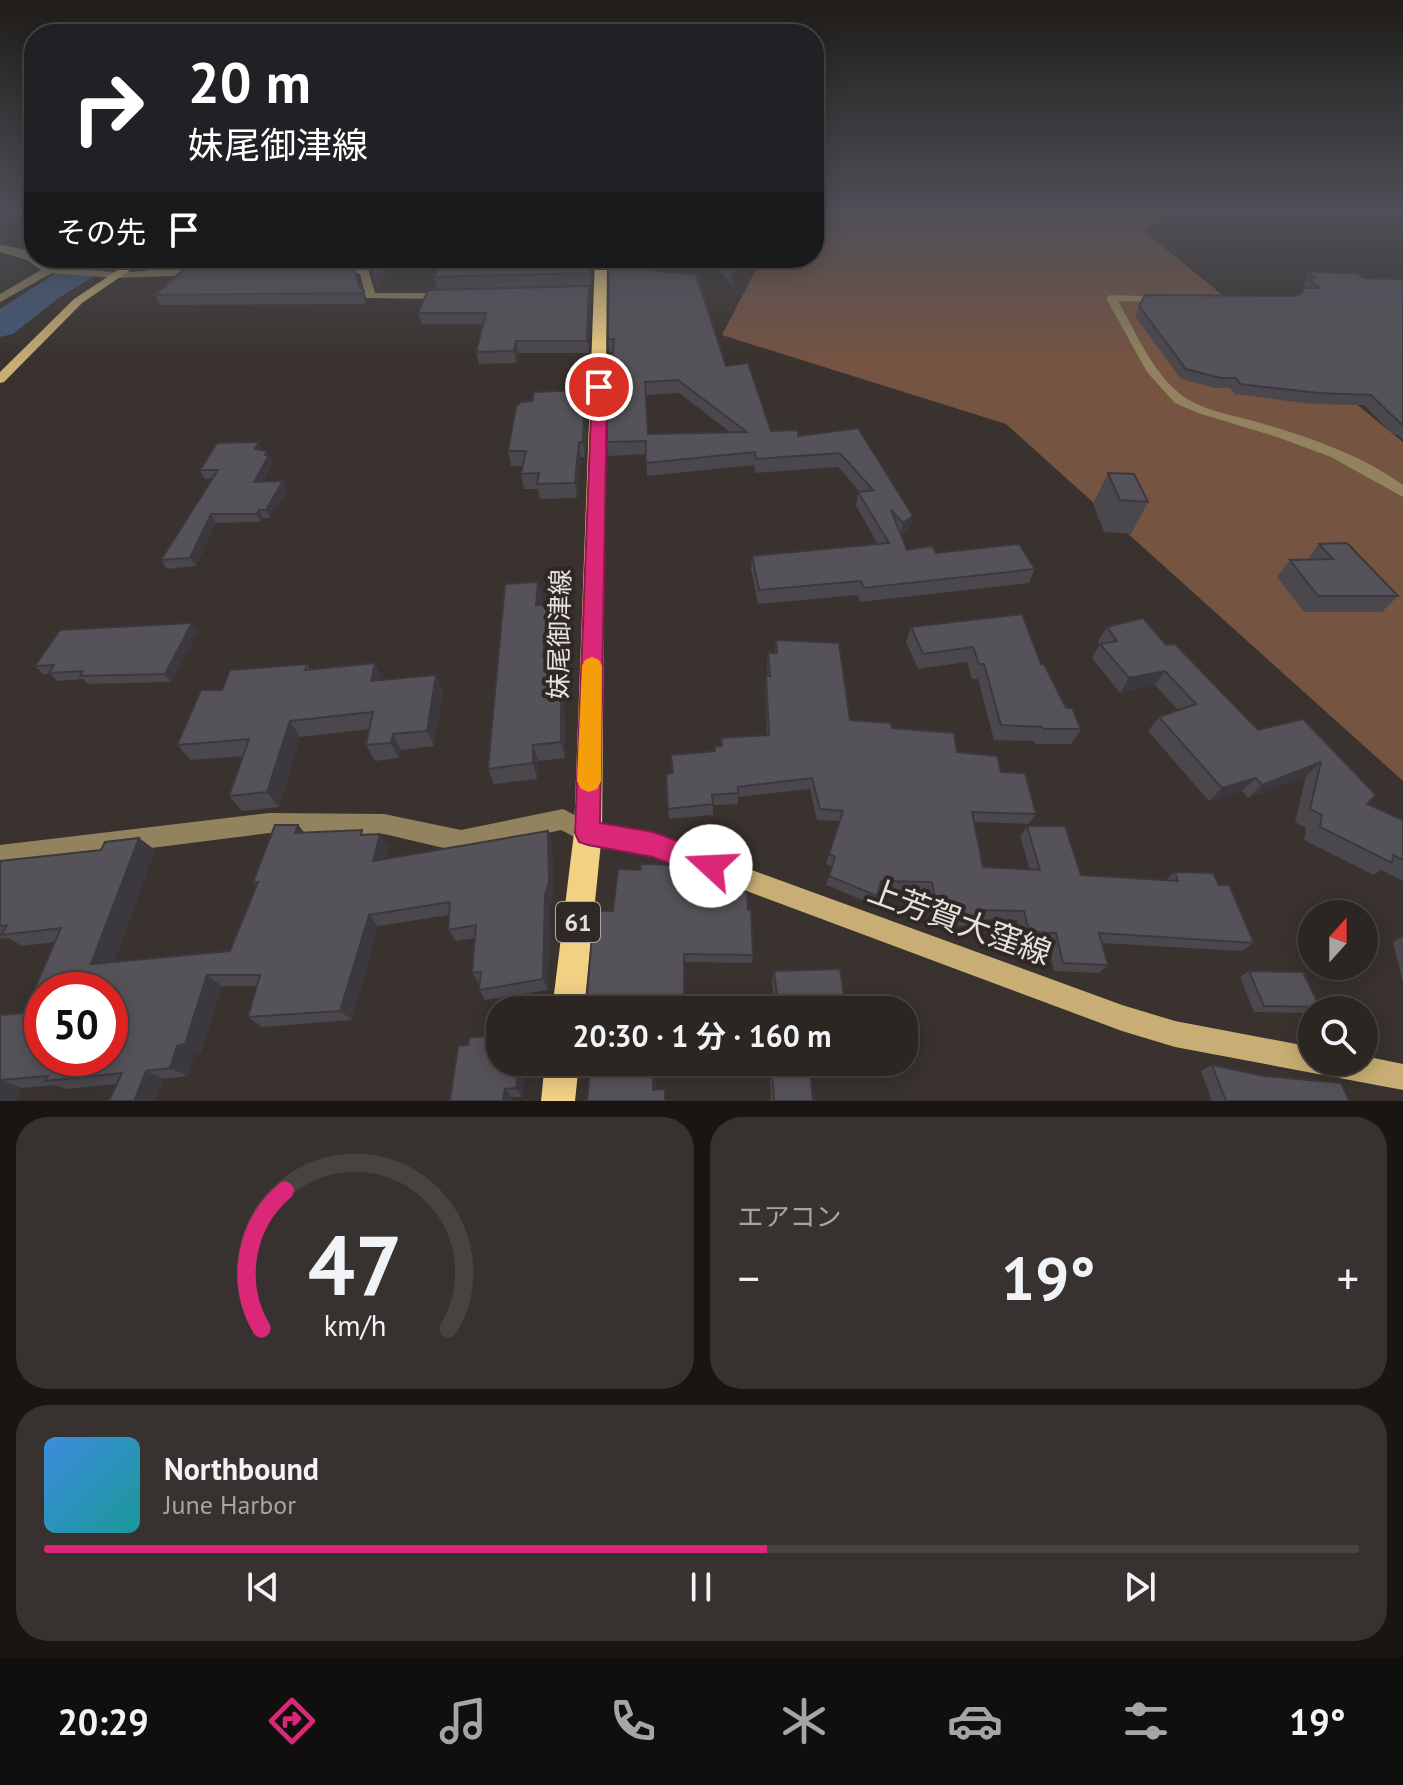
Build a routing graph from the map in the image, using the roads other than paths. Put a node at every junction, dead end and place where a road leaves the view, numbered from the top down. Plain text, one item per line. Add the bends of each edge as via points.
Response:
1 (50, 268) edge
2 (76, 268) edge
3 (122, 268) edge
4 (162, 268) edge
5 (319, 268) edge
6 (599, 268) edge
7 (208, 272) edge
8 (108, 275) junction
9 (148, 275) junction
10 (450, 296) edge
11 (0, 299) edge
12 (1186, 299) edge
13 (0, 379) edge
14 (1403, 492) edge
15 (588, 833) junction
16 (0, 856) edge
17 (570, 996) edge
18 (1298, 1057) edge
19 (1378, 1072) edge
20 (561, 1076) edge
21 (1403, 1077) edge
22 (558, 1101) edge

1 - 11 street
2 - 8 street
3 - 8 main road
4 - 9 street
5 - 10 street via 364,271 370,296
6 - 15 main road, 妹尾御津線 / 61
7 - 9 street
8 - 9 street
8 - 13 main road
12 - 14 street via 1111,298 1173,395 1362,464
15 - 16 street via 563,819 461,841 384,824 269,823
15 - 17 main road, 妹尾御津線 / 61
15 - 18 main road, 上芳賀大窪線 via 653,845 1175,1034
19 - 21 main road
20 - 22 main road

